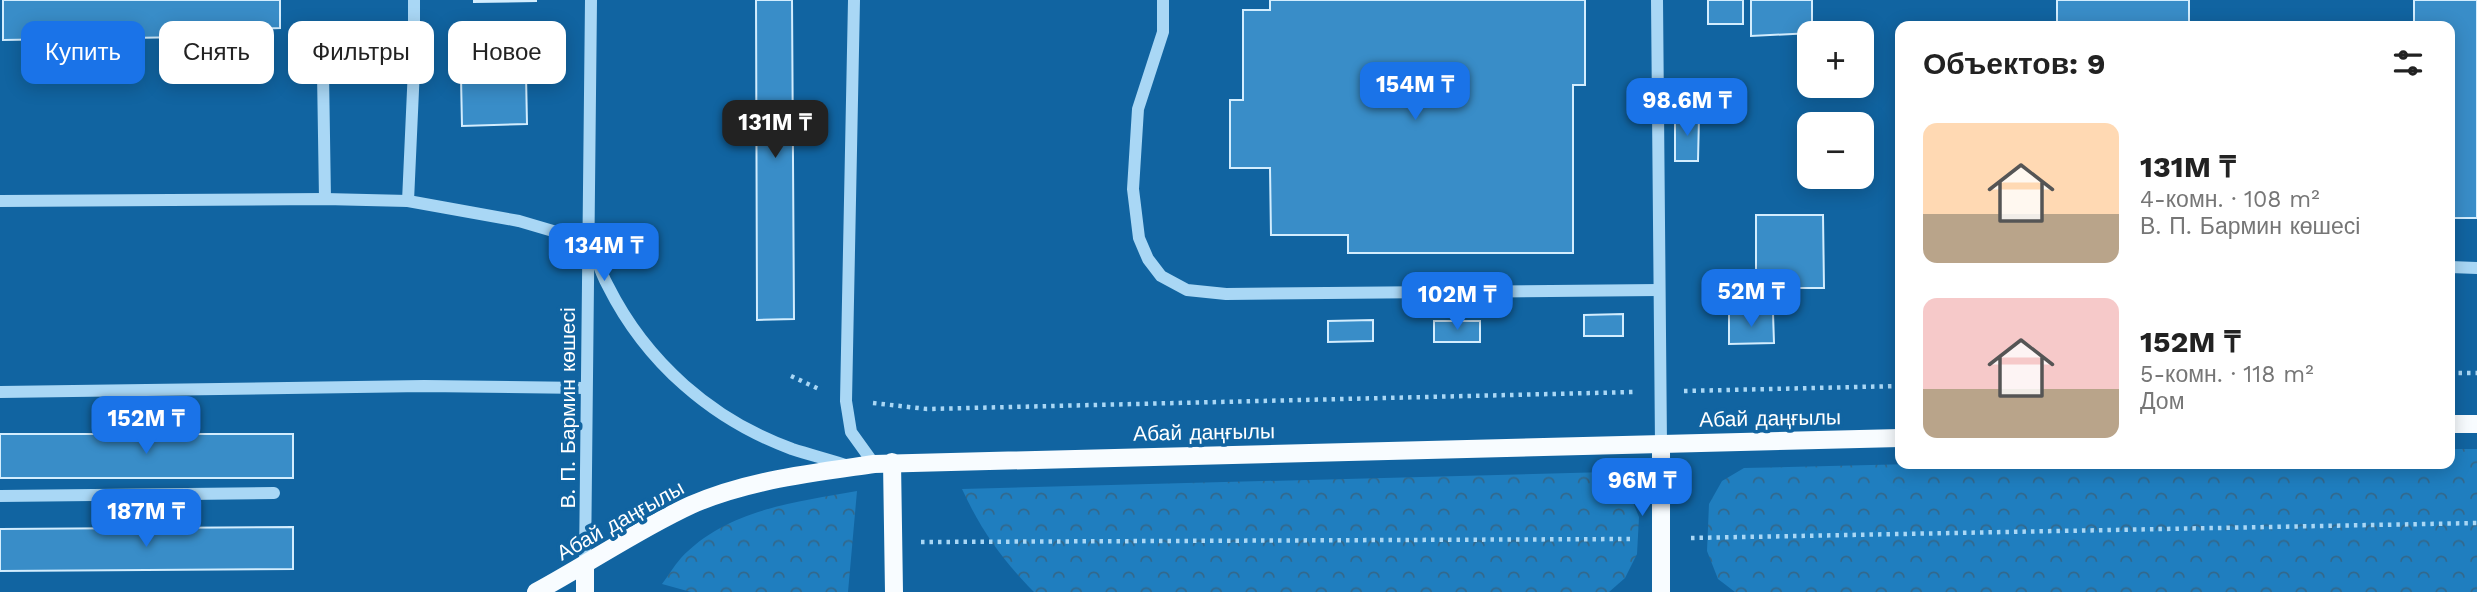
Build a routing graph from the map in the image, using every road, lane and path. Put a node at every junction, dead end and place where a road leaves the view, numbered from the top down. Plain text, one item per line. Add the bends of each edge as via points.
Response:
1 (414, 0) edge
2 (591, 0) edge
3 (854, 0) edge
4 (1163, 0) edge
5 (1657, 0) edge
6 (323, 84) edge
7 (325, 199) junction
8 (0, 201) edge
9 (408, 201) junction
10 (587, 238) junction
11 (2455, 267) edge
12 (2477, 268) edge
13 (1659, 290) junction
14 (2455, 373) edge
15 (2477, 373) edge
16 (791, 376) dead end
17 (1895, 386) edge
18 (586, 388) junction
19 (1660, 391) junction
20 (0, 392) edge
21 (846, 401) junction
22 (2455, 424) edge
23 (2477, 424) edge
24 (1895, 438) edge
25 (1661, 444) junction
26 (892, 462) junction
27 (874, 464) junction
28 (853, 467) junction
29 (274, 494) dead end
30 (0, 496) edge
31 (585, 565) junction
32 (536, 592) edge
33 (585, 592) edge
34 (894, 592) edge
35 (1661, 592) edge

1 - 9 street
2 - 10 street, В. П. Бармин көшесі
3 - 21 street
4 - 13 street via 1163,32 1138,109 1133,190 1139,238 1161,276 1187,290 1226,294
5 - 13 street
6 - 7 street
7 - 8 street
7 - 9 street
9 - 10 street
10 - 18 street, В. П. Бармин көшесі
10 - 28 street via 607,286 629,322 652,356 680,383 756,432
11 - 12 street
13 - 19 street
14 - 15 path
16 - 21 path
17 - 19 path
18 - 20 street
18 - 31 street, В. П. Бармин көшесі
19 - 21 path via 927,408
19 - 25 street
21 - 27 street via 851,432
22 - 23 main road
24 - 25 main road, Абай даңғылы
25 - 26 main road, Абай даңғылы
25 - 35 main road
26 - 27 main road, Абай даңғылы
26 - 34 main road
27 - 28 main road, Абай даңғылы
28 - 31 main road, Абай даңғылы via 739,488 692,505
29 - 30 street
31 - 32 main road, Абай даңғылы
31 - 33 main road

